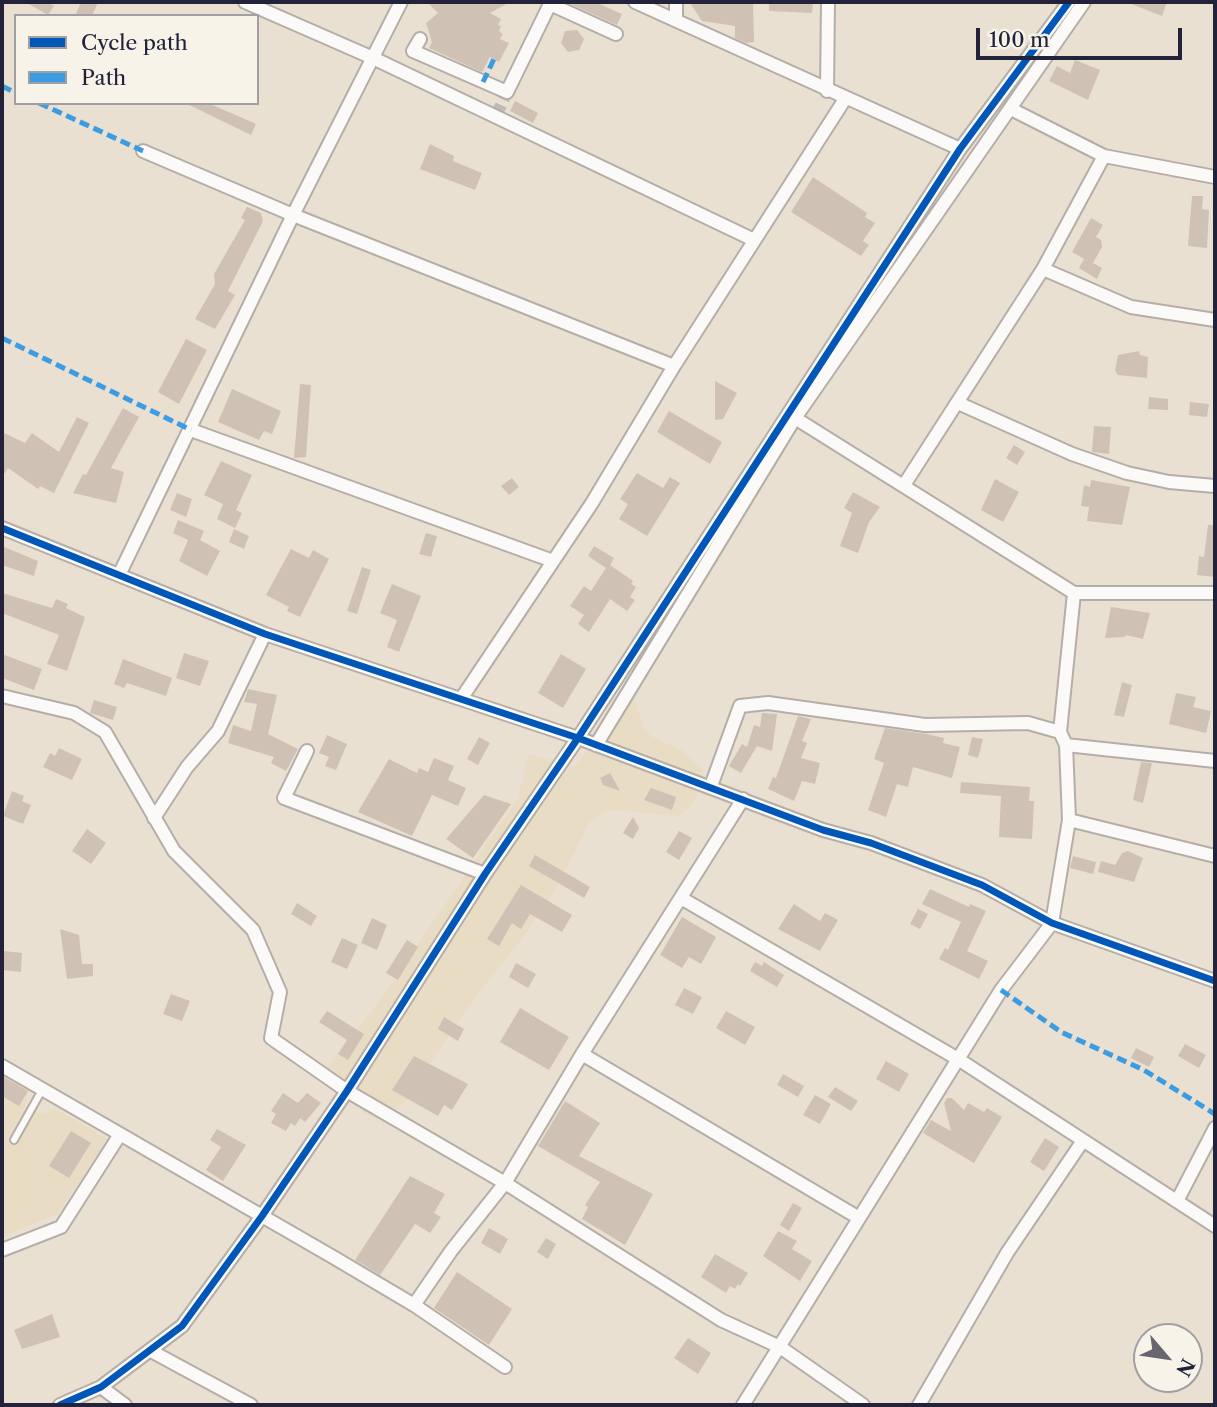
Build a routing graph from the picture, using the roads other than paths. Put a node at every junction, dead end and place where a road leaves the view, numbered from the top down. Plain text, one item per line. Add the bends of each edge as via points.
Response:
1 (245, 2) edge
2 (401, 2) edge
3 (635, 2) edge
4 (676, 2) edge
5 (828, 2) edge
6 (1069, 2) edge
7 (1084, 2) edge
8 (551, 3) edge
9 (676, 20) junction
10 (616, 34) dead end
11 (419, 39) dead end
12 (373, 58) junction
13 (827, 91) junction
14 (845, 99) junction
15 (1011, 109) junction
16 (960, 149) junction
17 (143, 150) dead end
18 (1104, 156) junction
19 (1215, 177) edge
20 (293, 215) junction
21 (754, 240) junction
22 (1043, 269) junction
23 (1215, 320) edge
24 (674, 366) junction
25 (958, 403) junction
26 (795, 418) junction
27 (191, 430) junction
28 (904, 485) junction
29 (1215, 486) edge
30 (2, 528) edge
31 (553, 561) junction
32 (120, 573) junction
33 (1074, 593) junction
34 (1215, 593) edge
35 (265, 634) junction
36 (2, 696) edge
37 (461, 699) junction
38 (1060, 732) junction
39 (578, 738) junction
40 (596, 745) junction
41 (1066, 746) junction
42 (307, 751) dead end
43 (1215, 761) edge
44 (711, 786) junction
45 (743, 799) junction
46 (154, 818) junction
47 (1069, 820) junction
48 (1215, 856) edge
49 (485, 873) junction
50 (681, 898) junction
51 (1052, 923) junction
52 (1215, 981) edge
53 (582, 1054) junction
54 (958, 1059) junction
55 (2, 1066) edge
56 (42, 1090) junction
57 (347, 1091) junction
58 (1215, 1128) edge
59 (119, 1136) junction
60 (14, 1140) dead end
61 (1082, 1142) junction
62 (505, 1183) junction
63 (1178, 1201) junction
64 (262, 1216) junction
65 (859, 1218) junction
66 (1215, 1226) edge
67 (2, 1250) edge
68 (414, 1305) junction
69 (780, 1347) junction
70 (151, 1351) junction
71 (505, 1367) dead end
72 (101, 1387) junction
73 (60, 1405) edge
74 (125, 1405) edge
75 (251, 1405) edge
76 (743, 1405) edge
77 (863, 1405) edge
78 (919, 1405) edge

1 - 12 street
2 - 12 street
3 - 9 street
4 - 9 street
5 - 13 street
6 - 16 street
7 - 15 street
8 - 10 street
8 - 11 street via 507,92 413,51
9 - 13 street
12 - 20 street
12 - 21 street
13 - 14 street
14 - 16 street
14 - 21 street
15 - 18 street
15 - 26 street
16 - 39 street
17 - 20 street
18 - 19 street
18 - 22 street
20 - 24 street
20 - 27 street
21 - 24 street
22 - 23 street via 1131,307
22 - 25 street
24 - 31 street
25 - 28 street
25 - 29 street via 1127,473
26 - 28 street
26 - 40 street
27 - 31 street
27 - 32 street
28 - 33 street
30 - 32 street
31 - 37 street
32 - 35 street
33 - 34 street
33 - 38 street
35 - 37 street
35 - 46 street via 218,731 187,767
36 - 46 street via 74,713 105,732
37 - 39 street
38 - 41 street
38 - 44 street via 1028,723 925,725 768,703 740,706
39 - 40 street
39 - 49 street
40 - 44 street
41 - 43 street
41 - 47 street
42 - 49 street via 284,798
44 - 45 street
45 - 50 street
45 - 51 street via 982,885
46 - 57 street via 174,851 253,930 279,992 271,1038
47 - 48 street
47 - 51 street
49 - 57 street
50 - 53 street
50 - 54 street
51 - 52 street
51 - 54 street via 1001,990
53 - 62 street
53 - 65 street
54 - 61 street
54 - 65 street
55 - 56 street
56 - 59 street
56 - 60 lane
57 - 62 street
57 - 64 street
58 - 63 street
59 - 64 street
59 - 67 street via 61,1227
61 - 63 street
61 - 78 street via 1007,1253
62 - 68 street
62 - 69 street via 721,1320
63 - 66 street
64 - 68 street
64 - 70 street via 182,1326
65 - 69 street
68 - 71 street
69 - 76 street
69 - 77 street
70 - 72 street
70 - 75 street
72 - 73 street
72 - 74 street

